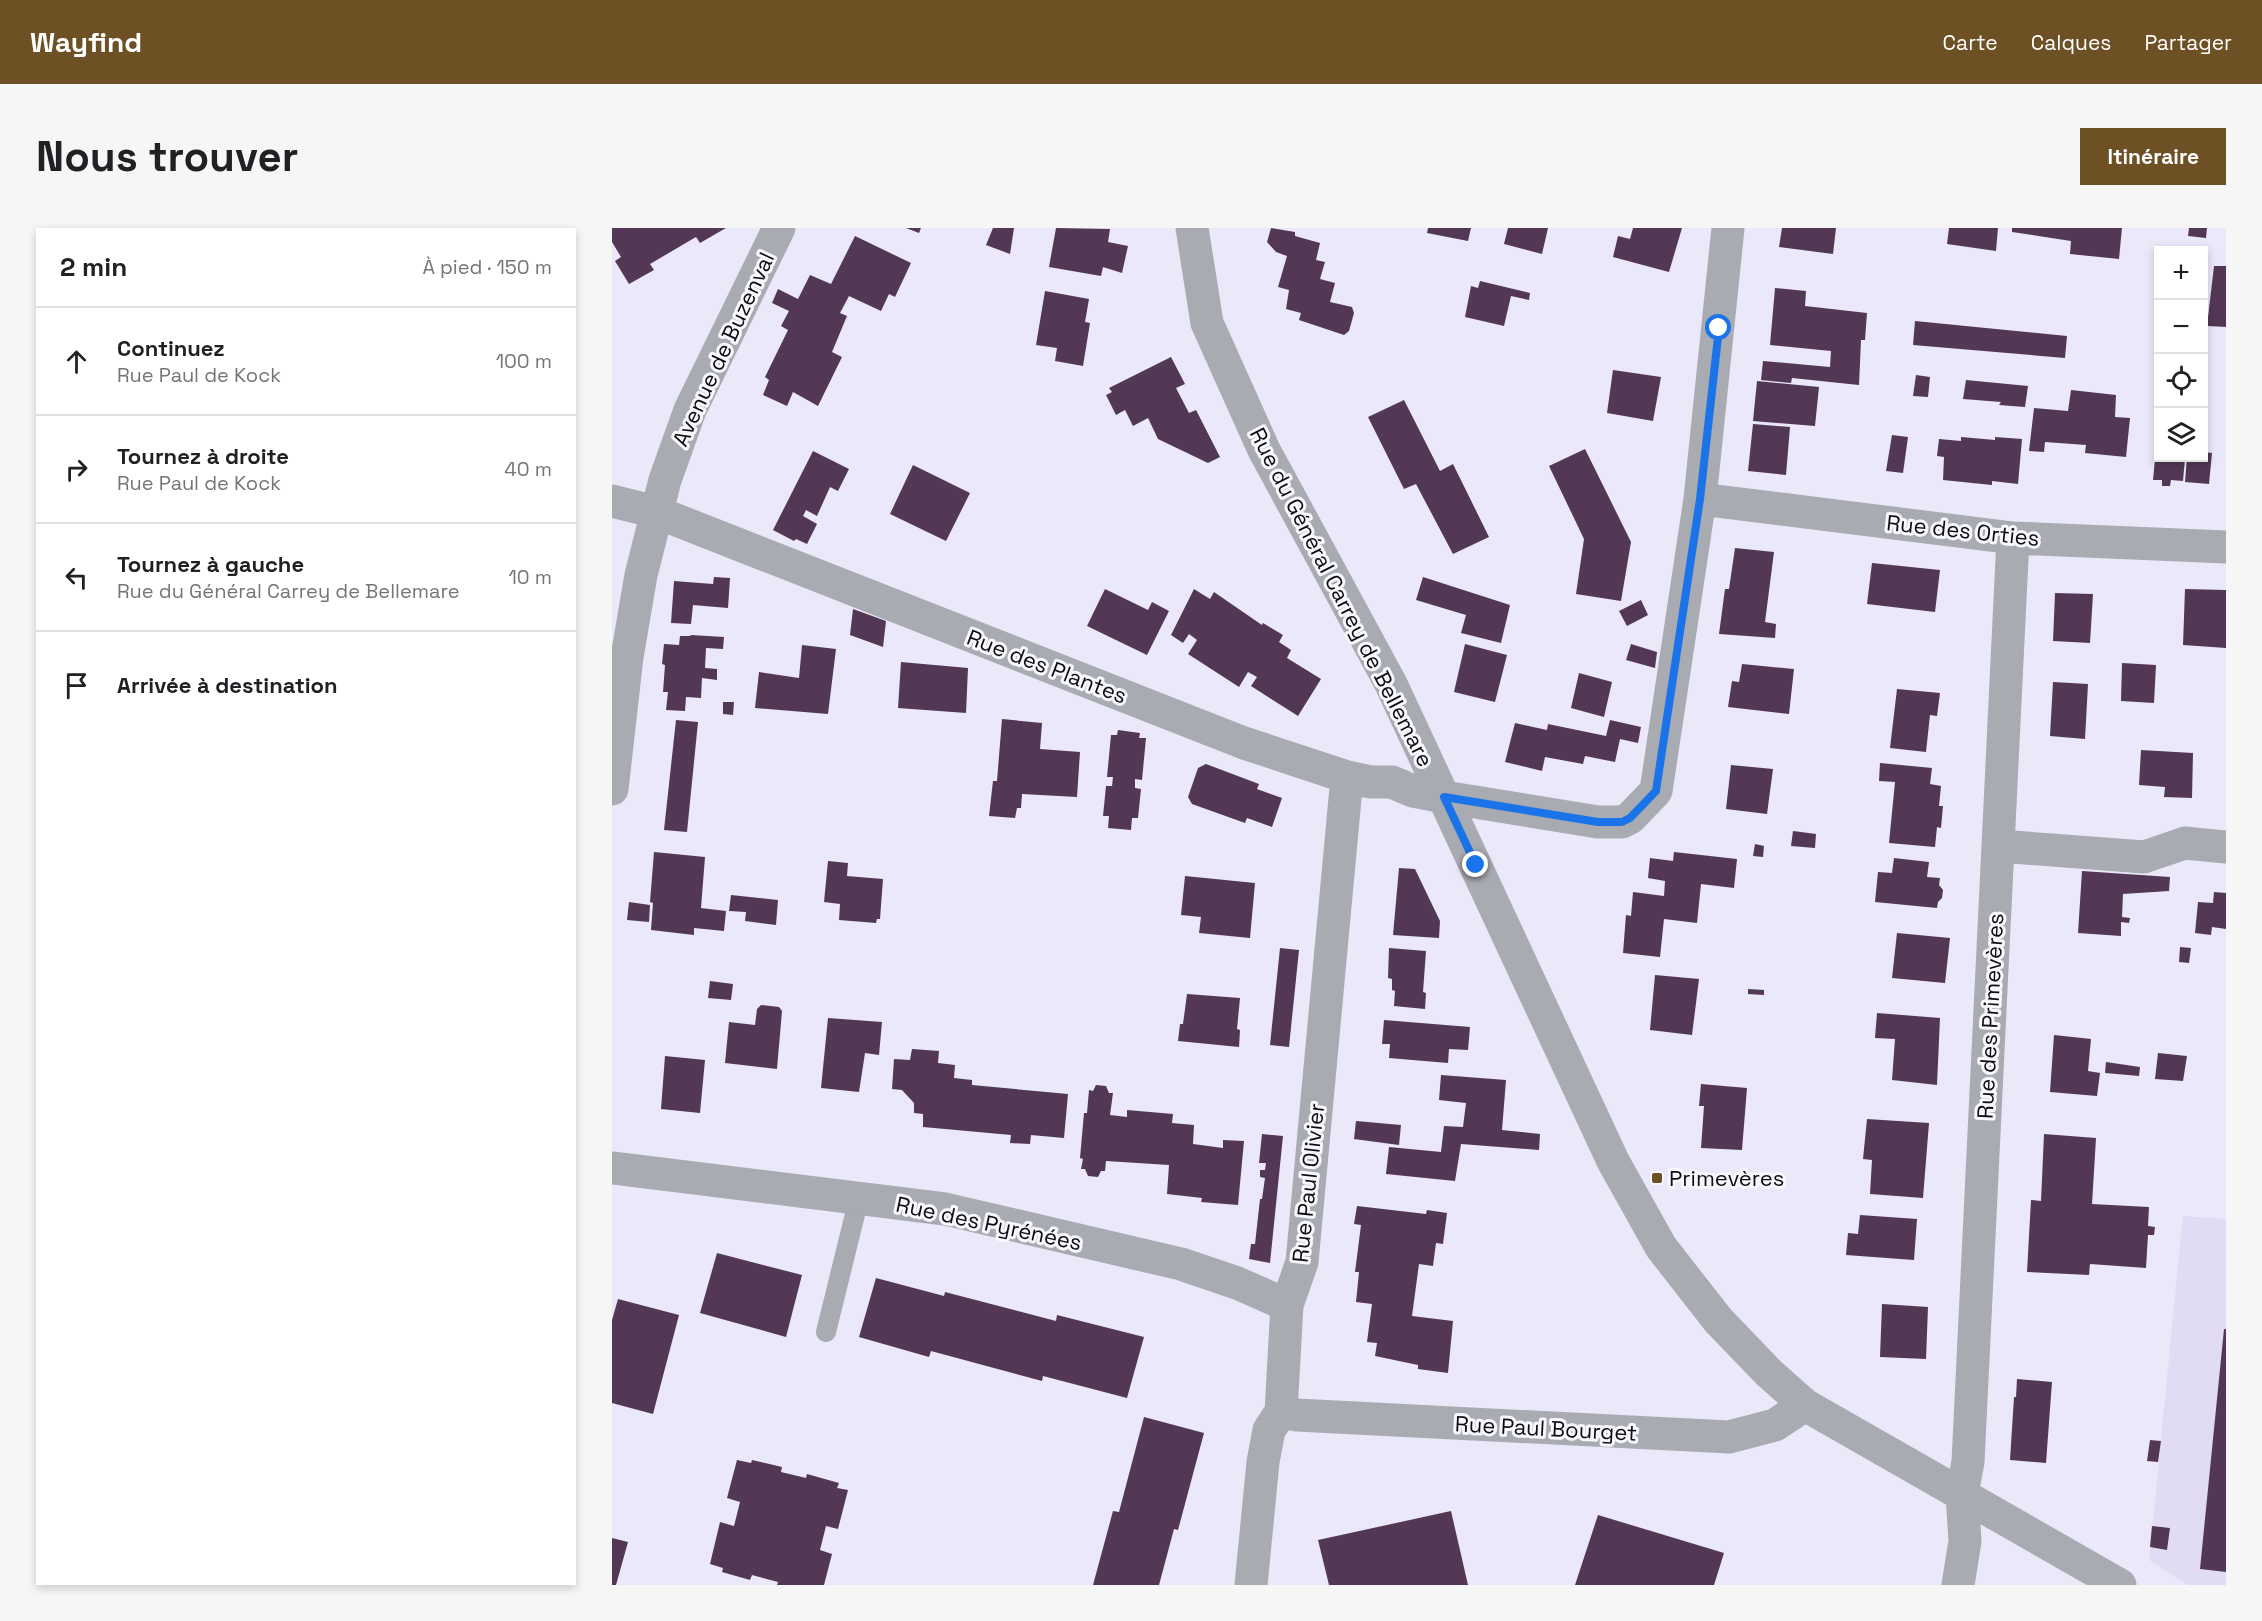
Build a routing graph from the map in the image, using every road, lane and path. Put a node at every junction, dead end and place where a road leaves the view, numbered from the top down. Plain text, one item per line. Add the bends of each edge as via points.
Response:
1 (1192, 228) edge
2 (1728, 228) edge
3 (769, 234) edge
4 (1700, 499) junction
5 (612, 501) edge
6 (656, 513) junction
7 (2013, 537) junction
8 (2226, 547) edge
9 (1347, 777) junction
10 (612, 789) edge
11 (1444, 797) junction
12 (1999, 846) junction
13 (2226, 847) edge
14 (612, 1168) edge
15 (859, 1198) junction
16 (1287, 1305) junction
17 (826, 1332) dead end
18 (1805, 1405) junction
19 (1281, 1412) junction
20 (1962, 1494) junction
21 (1251, 1585) edge
22 (1958, 1585) edge
23 (2120, 1585) edge

1 - 11 street, Rue du Général Carrey de Bellemare via 1207,323 1264,450 1392,684
2 - 4 street
3 - 6 street, Avenue de Buzenval via 690,410
4 - 7 street, Rue des Orties
4 - 11 street, Rue des Plantes via 1656,791 1622,822 1598,822
5 - 6 street, Rue des Plantes
6 - 9 street, Rue des Plantes via 1244,743
6 - 10 street, Avenue de Buzenval via 627,657
7 - 8 street, Rue des Orties
7 - 12 street, Rue des Primevères
9 - 11 street, Rue des Plantes via 1392,782
9 - 16 street, Rue Paul Olivier via 1302,1262
11 - 18 street, Rue du Général Carrey de Bellemare via 1613,1161 1661,1247 1718,1320
12 - 13 street via 2144,857 2186,843
12 - 20 street, Rue des Primevères via 1968,1462
14 - 15 street, Rue des Pyrénées
15 - 16 street, Rue des Pyrénées via 945,1209 1180,1264
15 - 17 lane
16 - 19 street, Rue Paul Olivier
18 - 19 street, Rue Paul Bourget via 1774,1425 1729,1437
18 - 20 street, Rue du Général Carrey de Bellemare
19 - 21 street, Rue Paul Olivier via 1269,1430 1263,1462
20 - 22 street, Rue des Primevères via 1965,1541
20 - 23 street, Rue du Général Carrey de Bellemare

